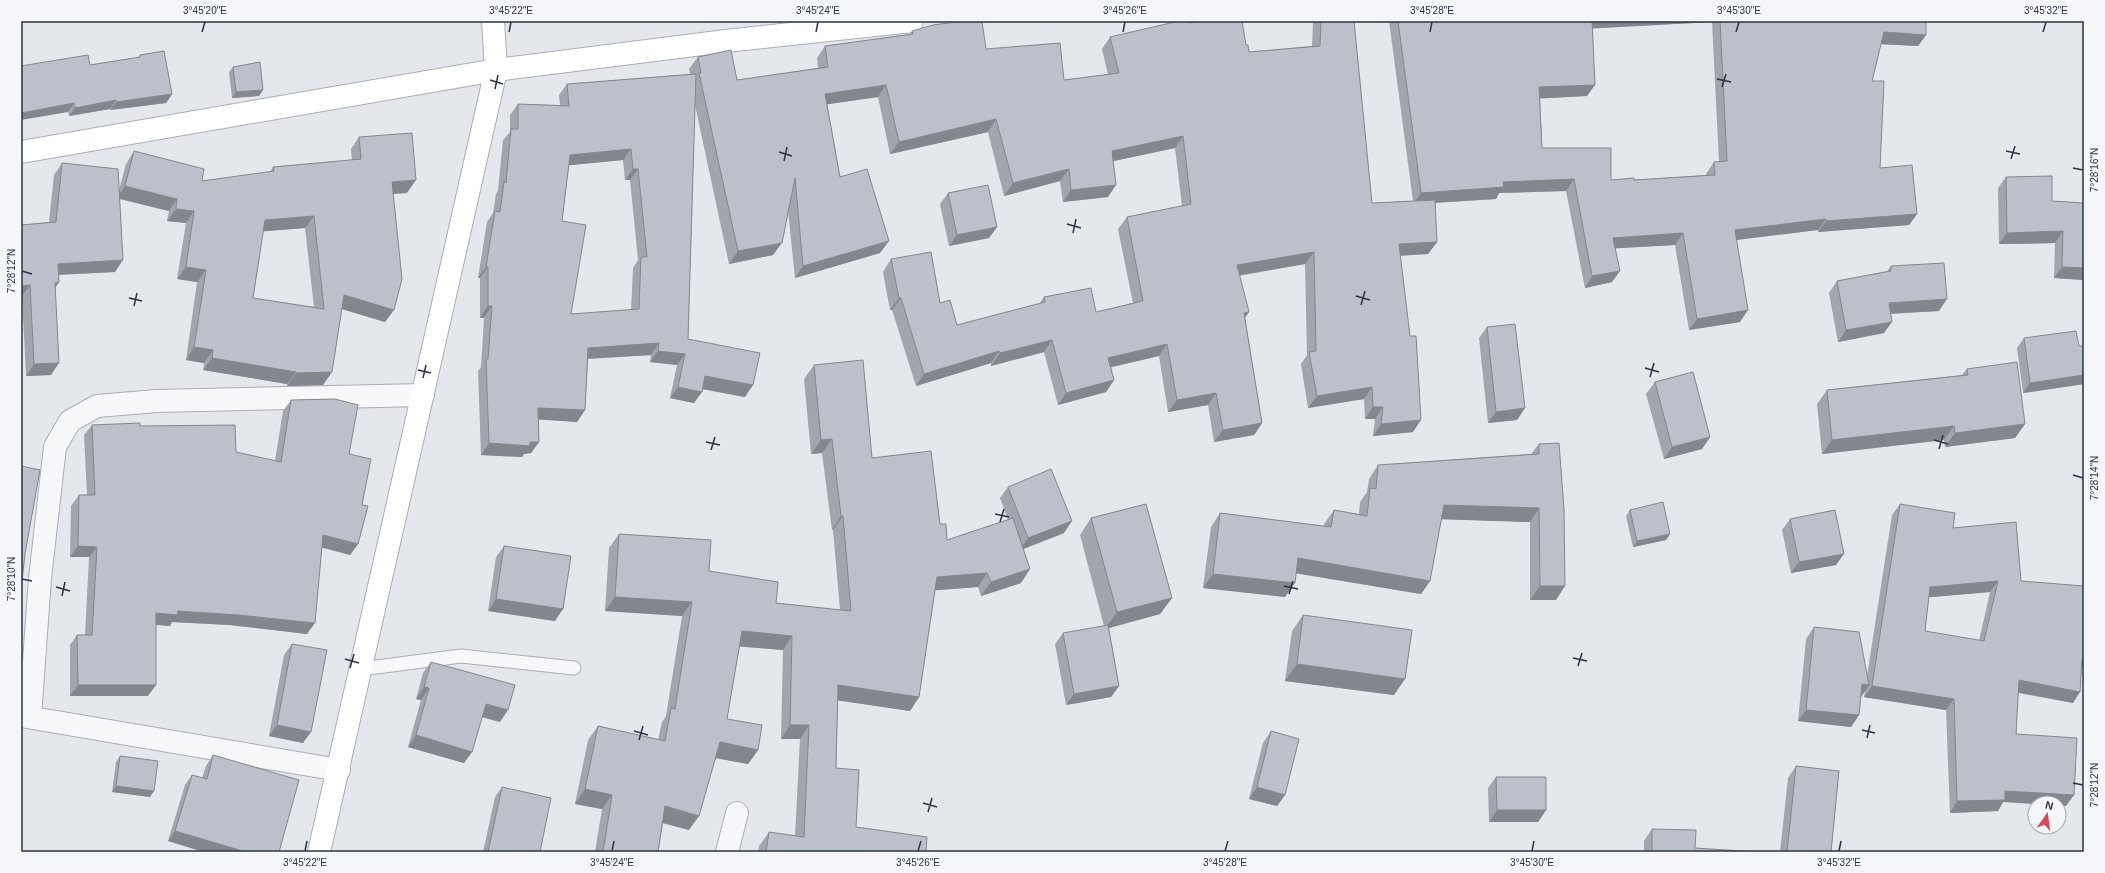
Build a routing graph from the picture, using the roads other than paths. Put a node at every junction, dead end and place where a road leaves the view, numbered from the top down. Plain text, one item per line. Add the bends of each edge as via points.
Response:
1 (493, 21) edge
2 (912, 21) edge
3 (496, 70) junction
4 (21, 152) edge
5 (423, 395) junction
6 (574, 668) dead end
7 (361, 669) junction
8 (26, 716) edge
9 (339, 770) junction
10 (736, 813) dead end
11 (319, 852) edge
12 (727, 852) edge

1 - 3 main road
2 - 3 main road
3 - 4 main road
3 - 5 main road
5 - 7 main road
5 - 8 street via 157,401 97,406 70,421 54,447
6 - 7 lane via 461,656
7 - 9 main road
8 - 9 street
9 - 11 main road
10 - 12 street

